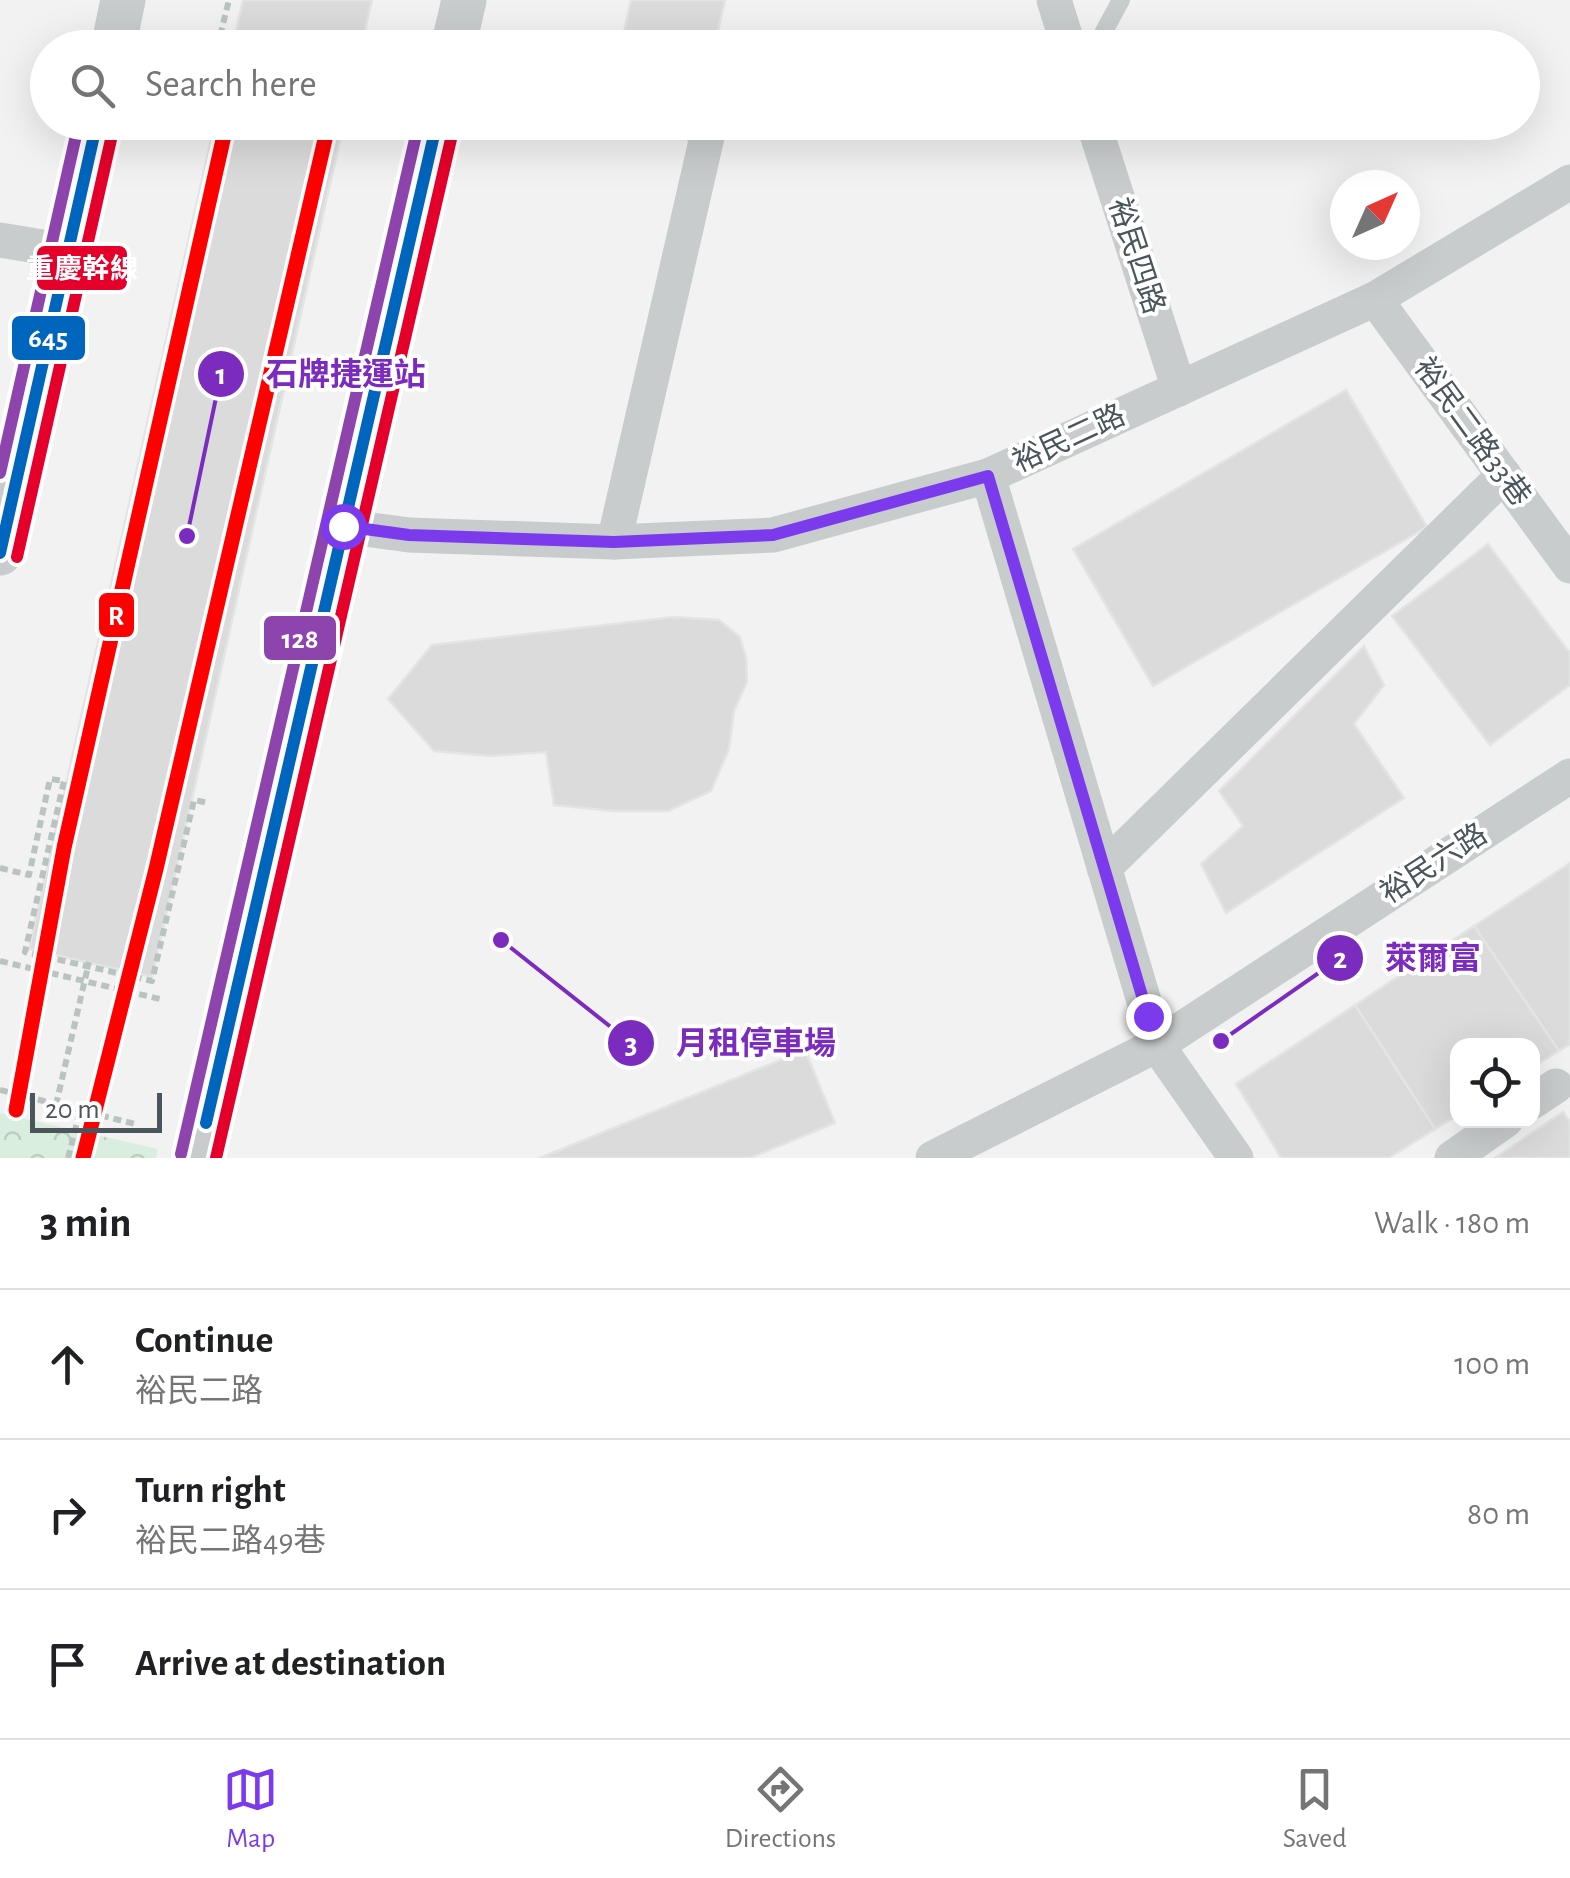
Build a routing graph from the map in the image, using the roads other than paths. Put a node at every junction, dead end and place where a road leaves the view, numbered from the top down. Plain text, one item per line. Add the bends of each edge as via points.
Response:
1 (123, 0) edge
2 (464, 0) edge
3 (1054, 0) edge
4 (1121, 0) edge
5 (117, 30) edge
6 (458, 30) edge
7 (1063, 30) edge
8 (1105, 30) edge
9 (93, 140) edge
10 (432, 140) edge
11 (706, 140) edge
12 (1098, 140) edge
13 (1570, 182) edge
14 (0, 240) edge
15 (67, 251) junction
16 (1375, 299) junction
17 (1179, 389) junction
18 (1504, 475) junction
19 (988, 476) junction
20 (343, 526) junction
21 (614, 542) junction
22 (0, 552) edge
23 (1570, 566) edge
24 (1570, 776) edge
25 (1104, 868) junction
26 (1157, 1045) junction
27 (1495, 1128) edge
28 (202, 1140) edge
29 (933, 1158) edge
30 (1236, 1158) edge
31 (1452, 1158) edge

1 - 5 street
2 - 6 street
3 - 7 street
4 - 8 lane
9 - 15 street
10 - 20 street
11 - 21 street
12 - 17 street, 裕民四路
13 - 16 street, 裕民二路
14 - 15 street
15 - 22 street
16 - 17 street, 裕民二路
16 - 18 street, 裕民二路33巷
17 - 19 street, 裕民二路
18 - 23 street, 裕民二路33巷
18 - 25 street
19 - 21 street, 裕民二路 via 773,535
19 - 25 street
20 - 21 street, 裕民二路 via 409,535
20 - 28 street
24 - 26 street, 裕民六路
25 - 26 street
26 - 29 street, 裕民六路
26 - 30 street
27 - 31 street

